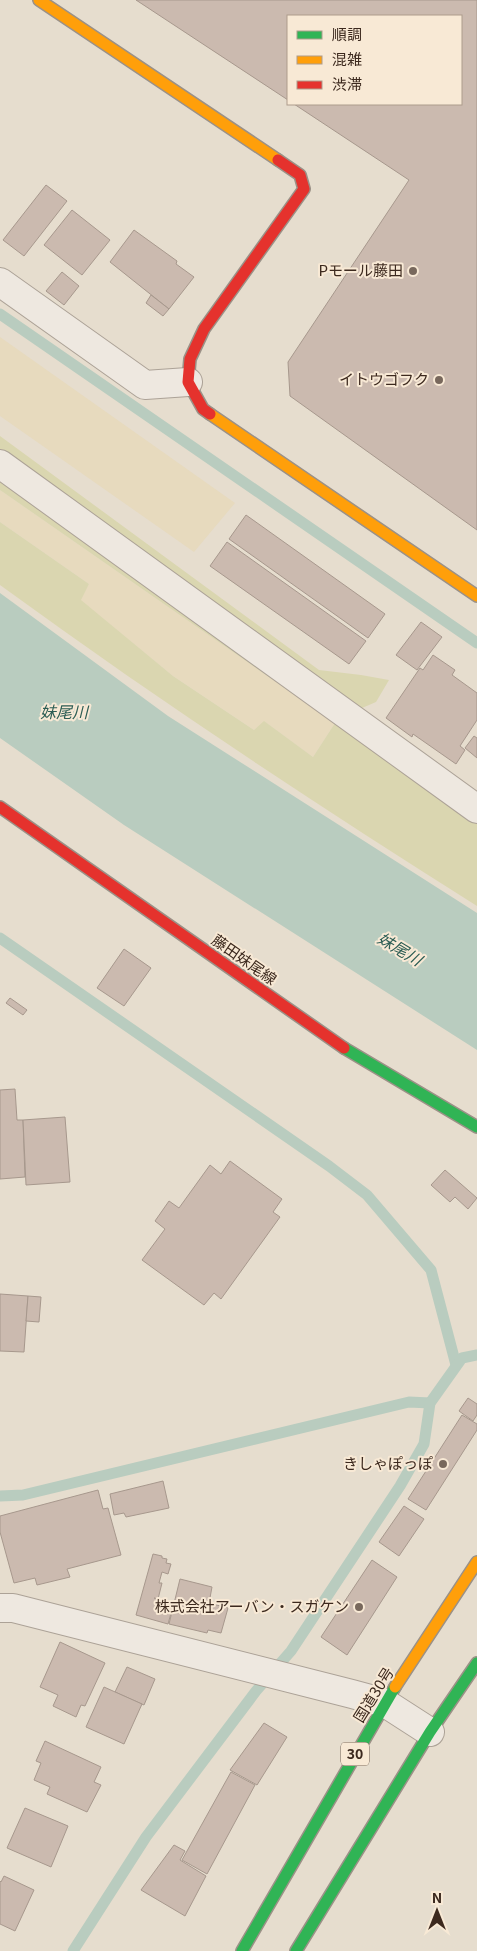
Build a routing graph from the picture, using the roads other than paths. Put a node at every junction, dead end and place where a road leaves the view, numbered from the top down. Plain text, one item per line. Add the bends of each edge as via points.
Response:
1 (39, 0) edge
2 (0, 282) edge
3 (188, 382) junction
4 (0, 464) edge
5 (477, 596) edge
6 (0, 807) edge
7 (477, 809) edge
8 (477, 1127) edge
9 (477, 1562) edge
10 (0, 1608) edge
11 (477, 1664) edge
12 (385, 1703) junction
13 (430, 1732) junction
14 (242, 1951) edge
15 (296, 1951) edge

1 - 3 main road via 300,175 304,189 204,329 190,359
2 - 3 street via 145,385
3 - 5 main road via 203,409
4 - 7 street
6 - 8 main road, 藤田妹尾線 via 358,1058
9 - 12 main road, 国道30号 / 30
10 - 12 street via 13,1608
11 - 13 main road
12 - 13 street
12 - 14 main road, 国道30号 / 30
13 - 15 main road

